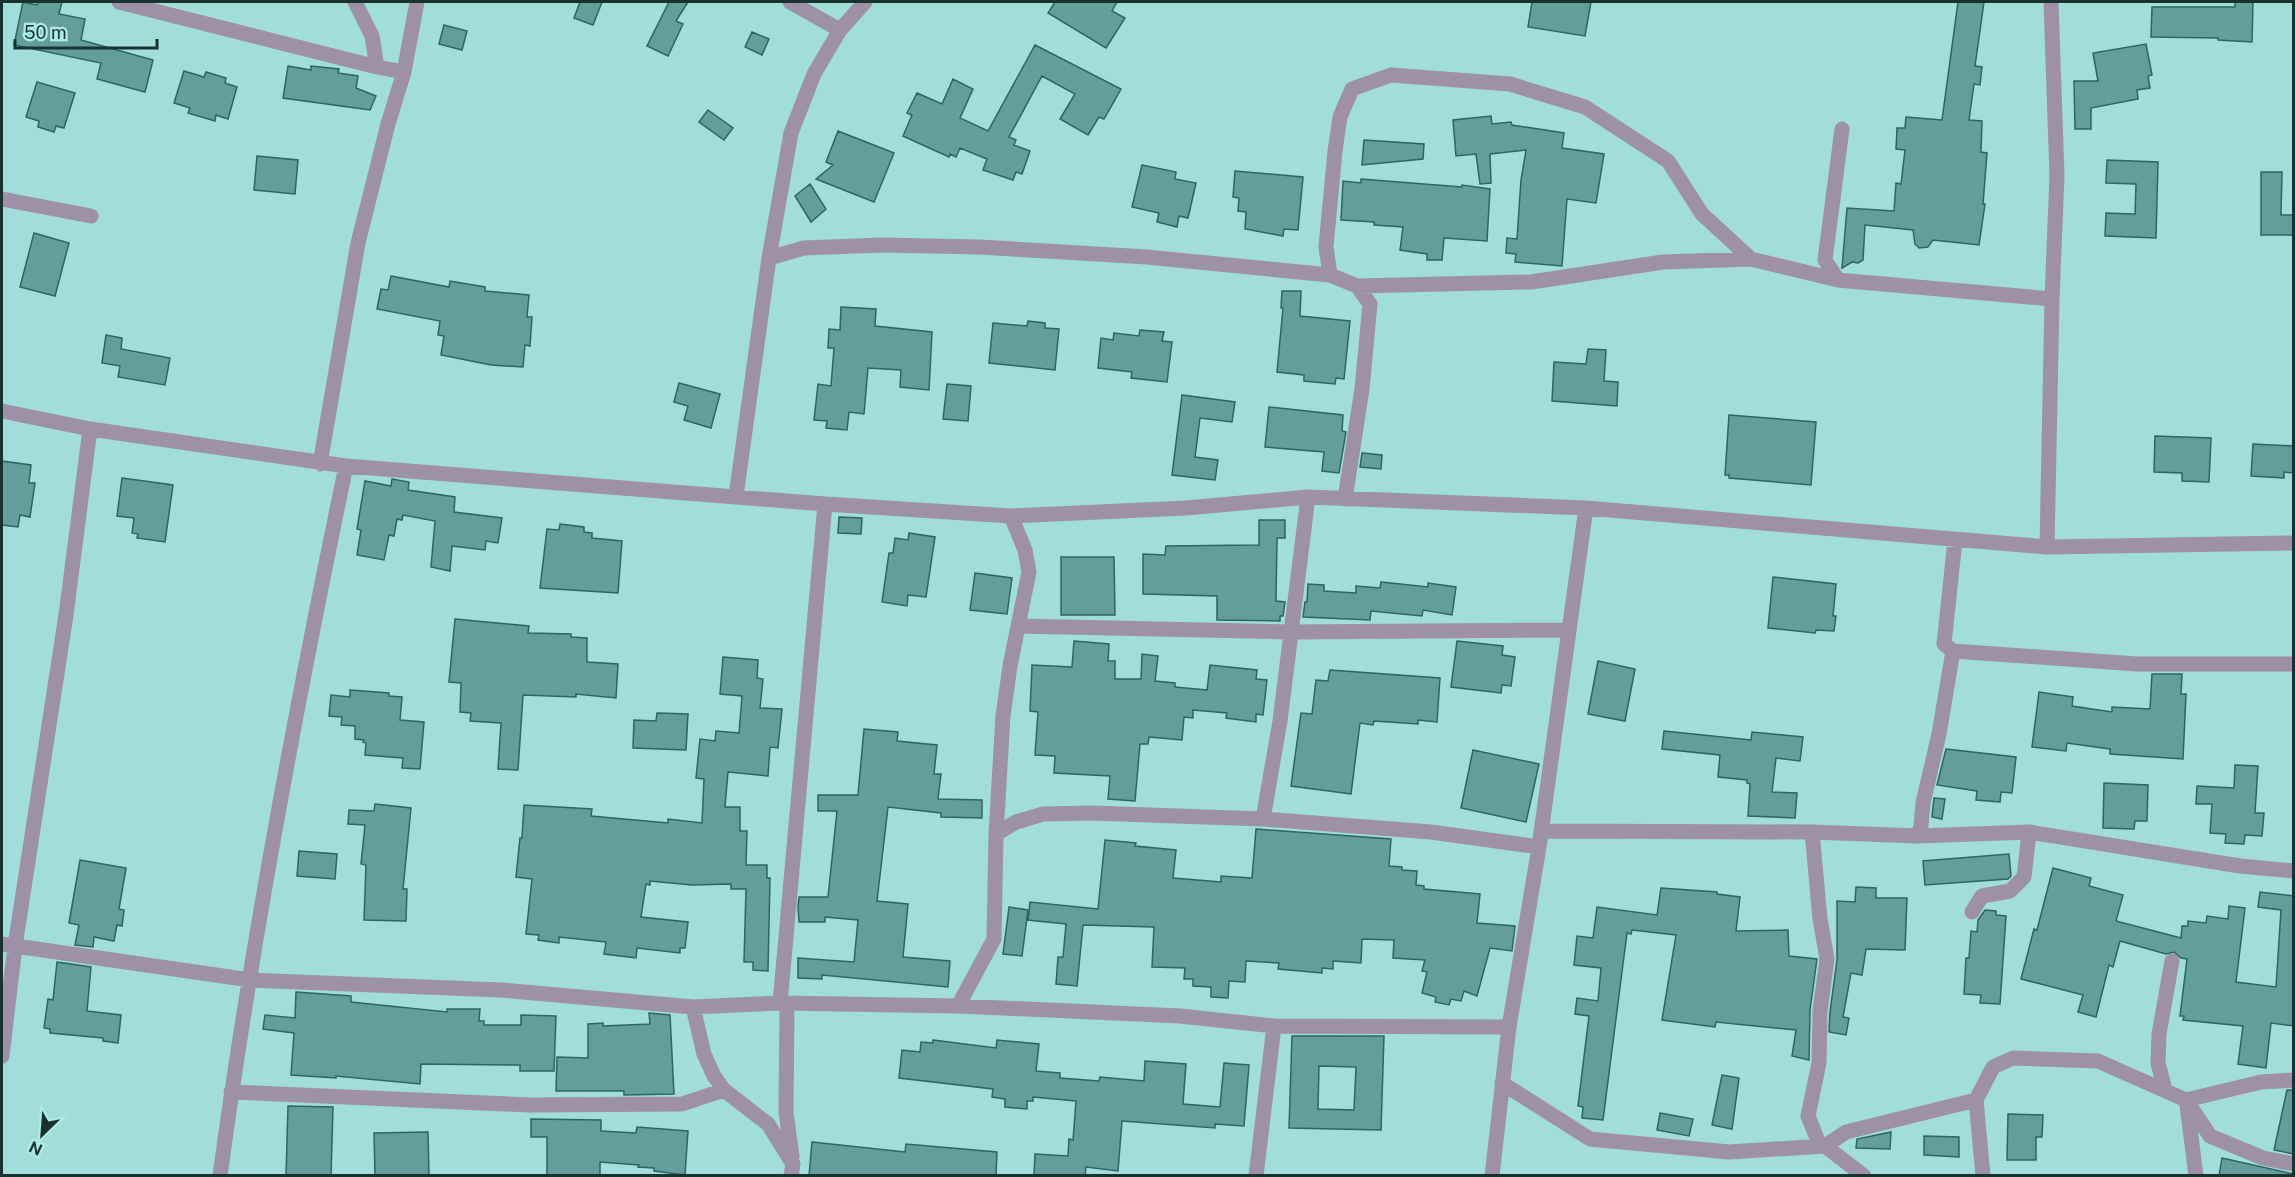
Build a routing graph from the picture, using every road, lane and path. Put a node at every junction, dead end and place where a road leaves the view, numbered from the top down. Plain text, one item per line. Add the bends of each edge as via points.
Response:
1 (119, 2) edge
2 (355, 2) edge
3 (417, 2) edge
4 (790, 2) edge
5 (865, 2) edge
6 (2050, 2) edge
7 (840, 30) junction
8 (377, 68) junction
9 (404, 72) junction
10 (1842, 129) dead end
11 (2, 199) edge
12 (91, 216) dead end
13 (769, 258) junction
14 (1751, 259) junction
15 (1330, 275) junction
16 (1838, 280) junction
17 (1357, 286) junction
18 (2052, 299) junction
19 (2, 411) edge
20 (90, 429) junction
21 (320, 464) junction
22 (346, 466) junction
23 (736, 496) junction
24 (1308, 497) junction
25 (1345, 499) junction
26 (825, 504) junction
27 (1586, 508) junction
28 (1011, 516) junction
29 (1955, 540) junction
30 (2294, 543) edge
31 (2047, 548) junction
32 (1018, 626) junction
33 (1569, 630) junction
34 (1290, 632) junction
35 (1953, 651) junction
36 (2294, 664) edge
37 (1263, 819) junction
38 (1541, 831) junction
39 (1812, 832) junction
40 (2029, 832) junction
41 (996, 834) junction
42 (1918, 836) junction
43 (1539, 847) junction
44 (2294, 871) edge
45 (1972, 912) dead end
46 (8, 945) edge
47 (2172, 961) dead end
48 (250, 980) junction
49 (784, 1004) junction
50 (958, 1006) junction
51 (693, 1007) junction
52 (1274, 1026) junction
53 (1509, 1027) junction
54 (2, 1056) edge
55 (2294, 1080) edge
56 (1502, 1083) junction
57 (724, 1090) junction
58 (2165, 1090) junction
59 (231, 1092) junction
60 (1976, 1100) junction
61 (2186, 1100) junction
62 (1823, 1146) junction
63 (2294, 1164) edge
64 (792, 1170) edge
65 (220, 1176) edge
66 (1256, 1176) edge
67 (1492, 1176) edge
68 (1864, 1176) edge
69 (1983, 1176) edge
70 (2196, 1176) edge

1 - 8 street
2 - 8 street via 372,36
3 - 9 street
4 - 7 street
5 - 7 street
6 - 18 street via 2057,176
7 - 13 street via 814,74 791,133
8 - 9 street
9 - 21 street via 358,243
10 - 16 street via 1825,260
11 - 12 street
13 - 15 street via 804,248 882,244 1147,257
13 - 23 street
14 - 15 street via 1702,214 1668,161 1585,107 1510,84 1391,75 1352,89 1340,117 1326,247
14 - 16 street
14 - 17 street via 1664,262 1531,282
15 - 17 street
16 - 18 street
17 - 25 street via 1370,304
18 - 31 street
19 - 20 street
20 - 21 street
20 - 46 street via 66,615
21 - 22 street
22 - 23 street
22 - 48 street via 303,673
23 - 26 street
24 - 25 street
24 - 28 street via 1186,508
24 - 34 street
25 - 27 street
26 - 28 street
26 - 49 street
27 - 29 street
27 - 33 street
28 - 32 street via 1029,572
29 - 31 street
29 - 35 street via 1944,644
30 - 31 street
32 - 34 street
32 - 41 street via 1003,716
33 - 34 street
33 - 38 street
34 - 37 street
35 - 36 street via 2137,664
35 - 42 street
37 - 41 street via 1042,814 1016,822
37 - 43 street via 1431,832
38 - 39 street
38 - 43 street
39 - 42 street
39 - 62 street via 1827,959 1819,1063 1809,1116
40 - 42 street
40 - 44 street
40 - 45 street via 2024,878 2010,891 1982,896
41 - 50 street via 994,939
43 - 53 street
46 - 48 street
46 - 54 street
47 - 58 street via 2158,1063
48 - 51 street via 501,990
48 - 59 street
49 - 50 street
49 - 51 street
49 - 64 street via 786,1112
50 - 52 street via 1180,1016
51 - 57 street via 704,1054
52 - 53 street
52 - 66 street
53 - 56 street
55 - 61 street via 2262,1082
56 - 62 street via 1590,1138 1729,1152
56 - 67 street
57 - 59 street via 682,1104 530,1105
57 - 64 street via 768,1124
58 - 60 street via 2098,1061 2013,1058 1993,1067
58 - 61 street
59 - 65 street
60 - 62 street via 1846,1132
60 - 69 street
61 - 63 street via 2210,1136 2263,1158
61 - 70 street
62 - 68 street

